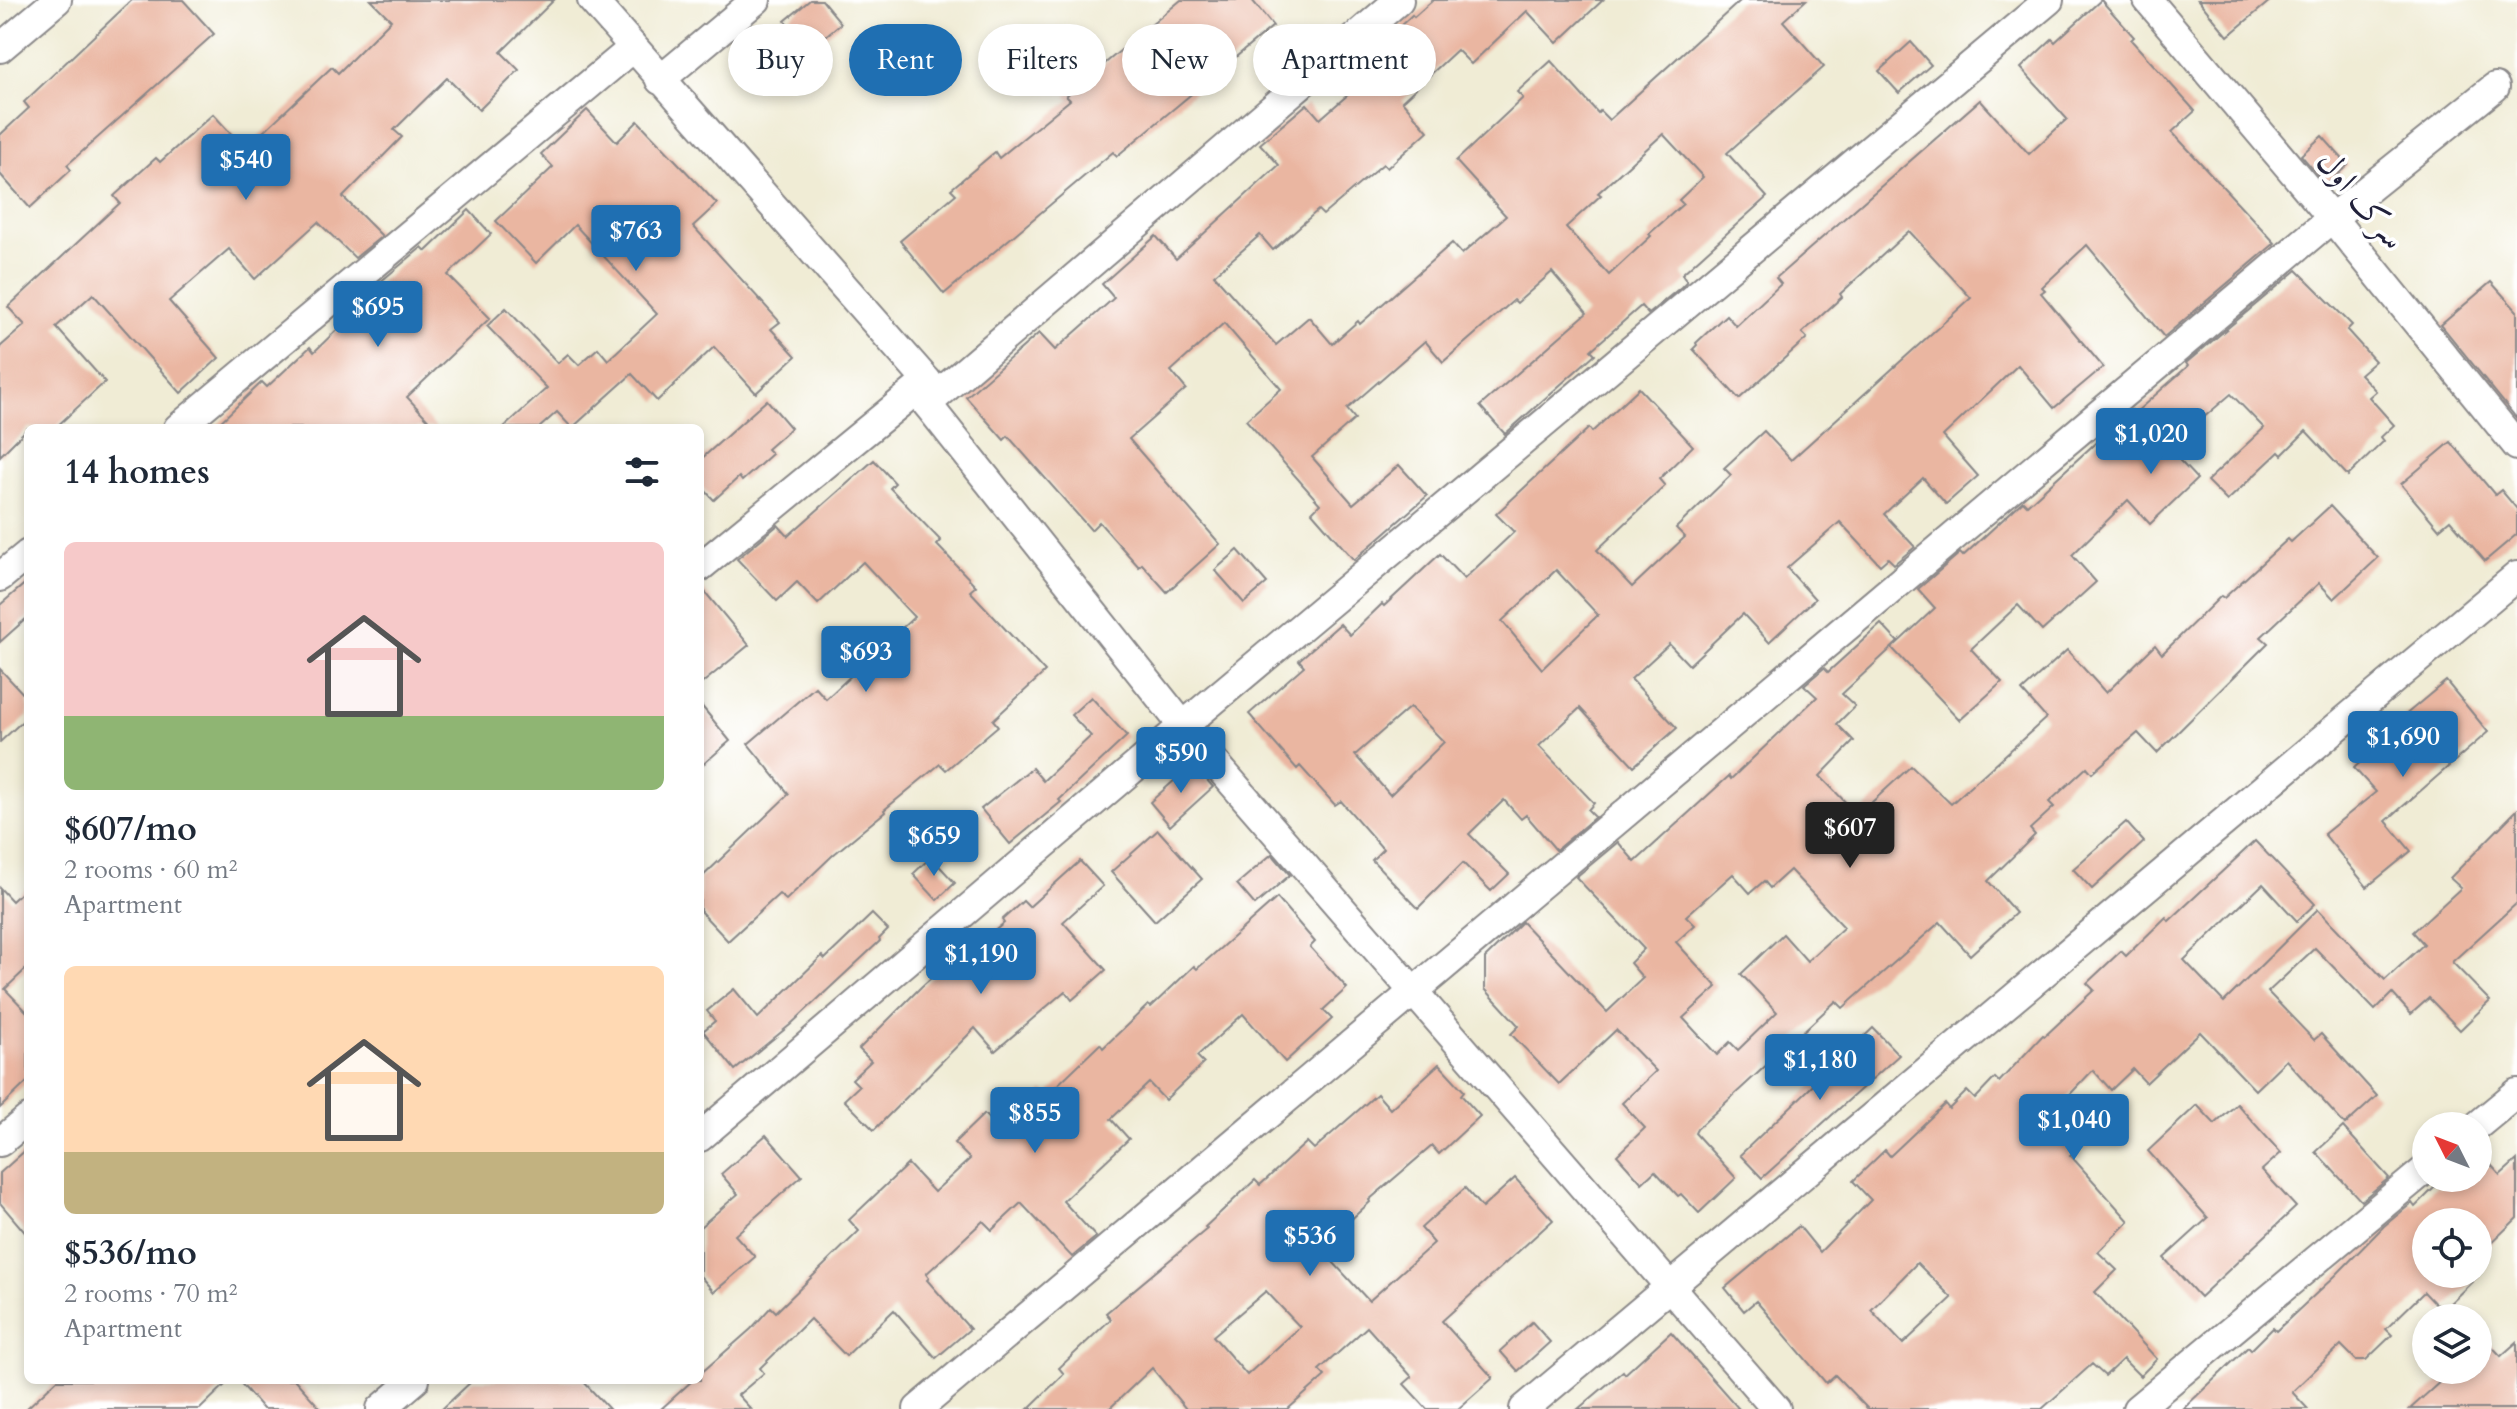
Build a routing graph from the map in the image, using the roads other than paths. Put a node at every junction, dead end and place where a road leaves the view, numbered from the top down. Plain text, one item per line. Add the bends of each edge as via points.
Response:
1 (57, 0) edge
2 (592, 0) edge
3 (756, 0) edge
4 (1399, 0) edge
5 (2049, 0) edge
6 (2148, 0) edge
7 (0, 48) edge
8 (633, 48) junction
9 (660, 80) junction
10 (2495, 87) dead end
11 (2332, 218) junction
12 (927, 392) junction
13 (183, 424) edge
14 (2517, 446) edge
15 (24, 557) edge
16 (704, 564) edge
17 (2517, 576) edge
18 (0, 577) edge
19 (1183, 726) junction
20 (1416, 991) junction
21 (2517, 1093) edge
22 (2492, 1114) edge
23 (24, 1122) edge
24 (704, 1134) edge
25 (0, 1142) edge
26 (2412, 1181) edge
27 (1669, 1286) junction
28 (410, 1384) edge
29 (381, 1409) edge
30 (918, 1409) edge
31 (1524, 1409) edge
32 (1776, 1409) edge
33 (2137, 1409) edge

1 - 7 street
2 - 8 street
3 - 9 street
4 - 12 street
5 - 19 street
6 - 11 street, سرک‌ اول
8 - 9 street
8 - 13 street
9 - 12 street
10 - 11 street
11 - 14 street, سرک‌ اول
11 - 20 street
12 - 16 street
12 - 19 street
15 - 18 street
17 - 27 street
19 - 20 street
19 - 24 street
20 - 27 street
20 - 30 street
21 - 22 street
23 - 25 street
26 - 33 street
27 - 31 street
27 - 32 street
28 - 29 street

